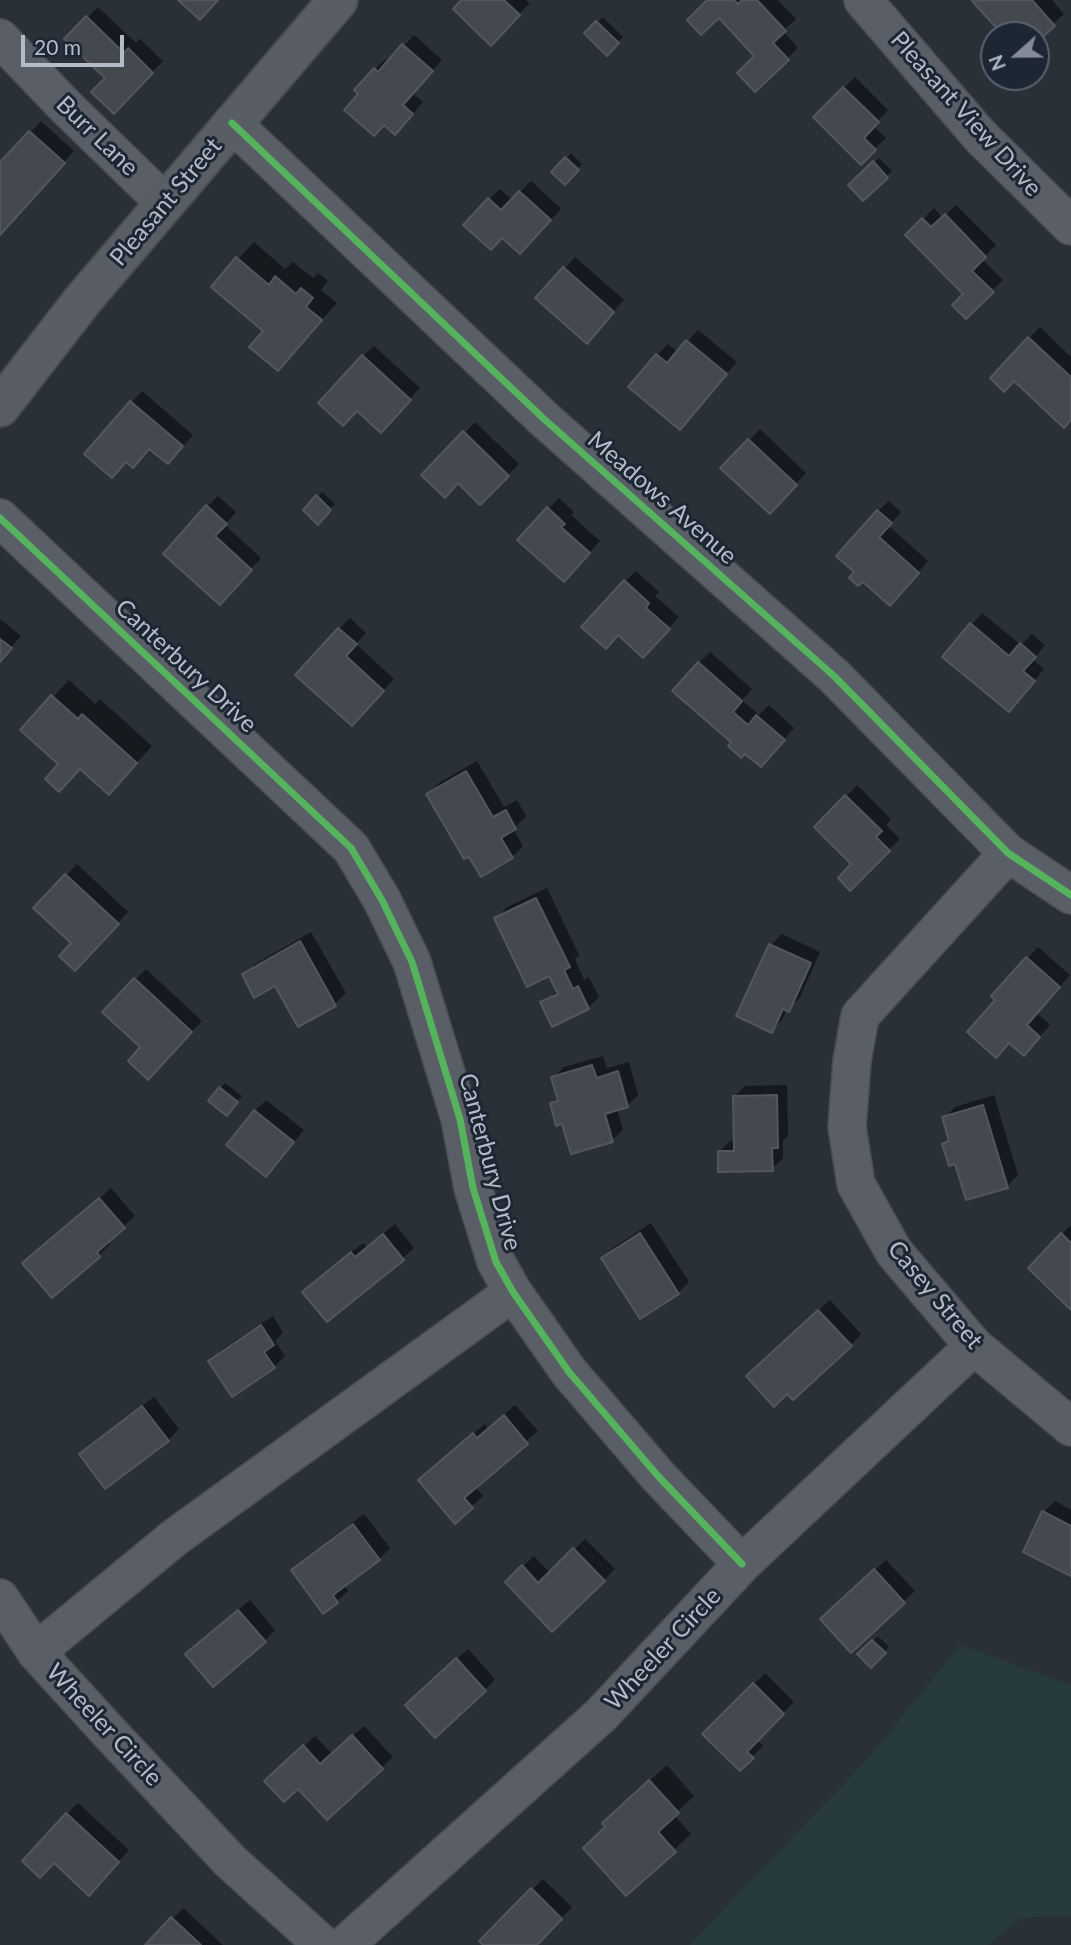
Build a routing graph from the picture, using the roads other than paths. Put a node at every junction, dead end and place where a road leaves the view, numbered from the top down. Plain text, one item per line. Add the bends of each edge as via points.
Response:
1 (338, 0) edge
2 (863, 0) edge
3 (0, 38) edge
4 (232, 124) junction
5 (165, 203) junction
6 (1071, 226) edge
7 (0, 407) edge
8 (0, 518) edge
9 (1008, 853) junction
10 (1071, 895) edge
11 (513, 1292) junction
12 (974, 1346) junction
13 (1071, 1427) edge
14 (742, 1564) junction
15 (0, 1598) edge
16 (36, 1651) junction
17 (323, 1945) edge
18 (345, 1945) edge

1 - 4 main road, Pleasant Street
2 - 6 street, Pleasant View Drive via 980,136
3 - 5 street, Burr Lane
4 - 5 main road, Pleasant Street
4 - 9 street, Meadows Avenue via 544,419 834,676
5 - 7 main road, Pleasant Street
8 - 11 street, Canterbury Drive via 351,848 412,962 460,1119 473,1188 496,1262
9 - 10 street, Meadows Avenue
9 - 12 street, Casey Street via 860,1016 847,1127 856,1184 894,1252
11 - 14 street, Canterbury Drive via 569,1372
11 - 16 street, Wheeler Circle via 174,1538
12 - 13 street, Casey Street
12 - 14 street, Wheeler Circle
14 - 18 street, Wheeler Circle via 601,1715
15 - 16 street, Wheeler Circle
16 - 17 street, Wheeler Circle via 230,1861

